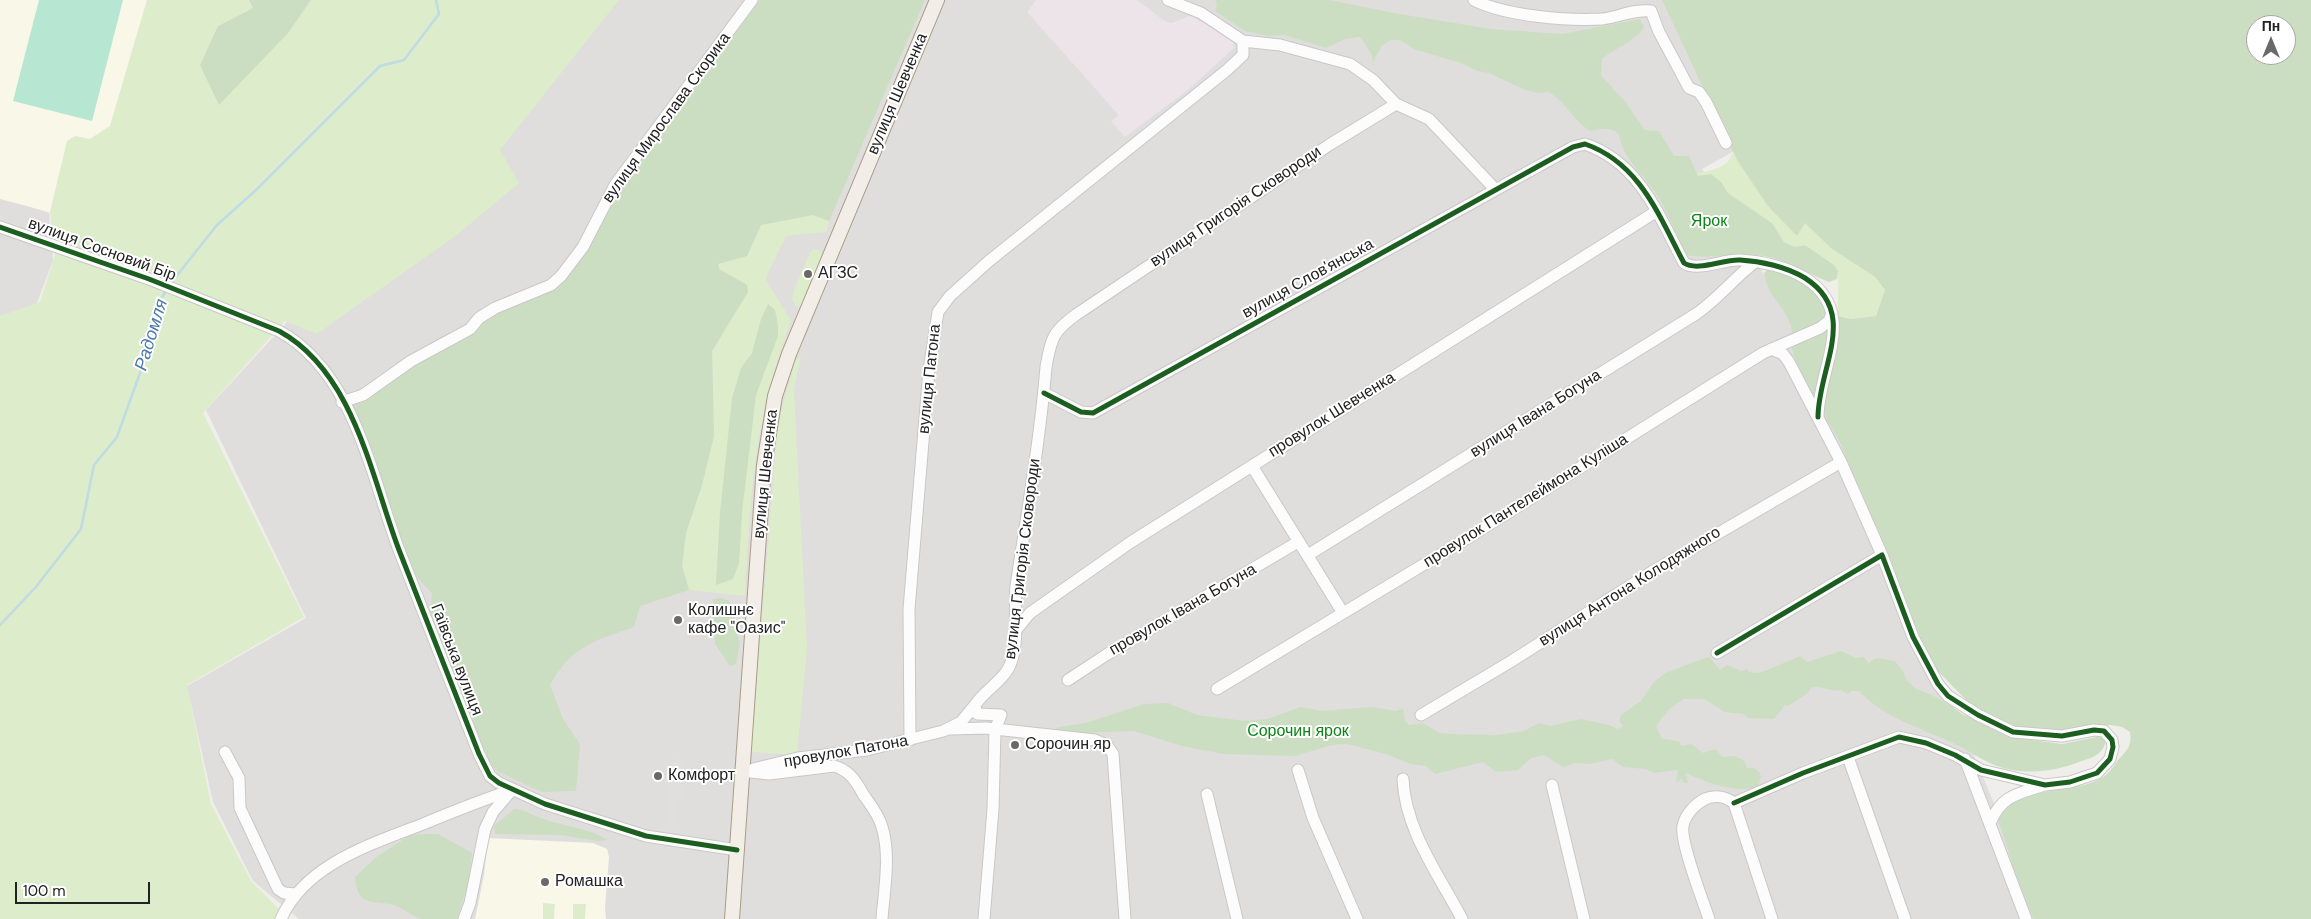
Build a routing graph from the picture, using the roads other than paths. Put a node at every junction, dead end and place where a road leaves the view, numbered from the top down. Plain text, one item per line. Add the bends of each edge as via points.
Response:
1 (752, 0) edge
2 (937, 0) edge
3 (1168, 0) edge
4 (1474, 0) edge
5 (1243, 41) junction
6 (1396, 104) junction
7 (1726, 143) dead end
8 (1495, 189) junction
9 (1658, 211) junction
10 (0, 227) edge
11 (1755, 262) junction
12 (1832, 313) junction
13 (279, 330) joint
14 (1772, 349) junction
15 (1044, 393) junction
16 (342, 402) junction
17 (1818, 417) junction
18 (1841, 462) junction
19 (1252, 466) junction
20 (1298, 542) junction
21 (1308, 555) junction
22 (1882, 555) junction
23 (1343, 613) junction
24 (1016, 630) junction
25 (1717, 653) dead end
26 (1068, 680) dead end
27 (1217, 689) dead end
28 (975, 705) junction
29 (1000, 715) junction
30 (1420, 715) dead end
31 (950, 728) junction
32 (995, 730) junction
33 (1042, 734) junction
34 (910, 740) junction
35 (225, 752) dead end
36 (1848, 757) junction
37 (742, 759) junction
38 (1965, 759) junction
39 (1298, 770) dead end
40 (1403, 779) dead end
41 (1552, 785) dead end
42 (2045, 785) junction
43 (512, 790) junction
44 (1207, 794) dead end
45 (1734, 803) junction
46 (1990, 821) junction
47 (737, 850) junction
48 (296, 894) junction
49 (281, 919) edge
50 (464, 919) edge
51 (732, 919) edge
52 (882, 919) edge
53 (984, 919) edge
54 (1125, 919) edge
55 (1237, 919) edge
56 (1357, 919) edge
57 (1462, 919) edge
58 (1584, 919) edge
59 (1709, 919) edge
60 (1772, 919) edge
61 (1905, 919) edge
62 (2026, 919) edge

1 - 16 street, вулиця Мирослава Скорика via 615,185 584,247 561,276 551,285 495,308 479,318 470,329 411,361 363,395
2 - 37 main road, вулиця Шевченка via 789,354 775,396 764,465
3 - 5 street via 1201,13
4 - 7 street via 1537,16 1590,19 1651,11 1689,88 1699,92 1706,102
5 - 6 street via 1280,44 1350,64 1373,80
5 - 34 street, вулиця Патона via 1243,55 1227,70 1004,249 950,296 938,312 929,365 909,609
6 - 8 street via 1429,119
6 - 15 street, вулиця Григорія Сковороди via 1329,145 1062,325 1051,342
8 - 9 street, вулиця Слов'янська via 1573,146 1585,144 1625,168 1643,186
8 - 15 street, вулиця Слов'янська via 1093,414 1081,412
9 - 11 street via 1688,266 1738,260
9 - 19 street, провулок Шевченка
10 - 13 street, вулиця Сосновий Бір
11 - 12 street via 1794,273 1814,283 1826,296
11 - 21 street, вулиця Івана Богуна via 1696,314
12 - 14 street, провулок Пантелеймона Куліша via 1829,321 1820,328
12 - 17 street via 1834,334
13 - 16 street, Гаївська вулиця via 314,356
14 - 17 street via 1783,354 1789,362
14 - 23 street, провулок Пантелеймона Куліша
15 - 24 street, вулиця Григорія Сковороди via 1016,586
16 - 43 street, Гаївська вулиця via 363,443 397,544 479,754 490,776
17 - 18 street
18 - 22 street
18 - 30 street, вулиця Антона Колодяжного via 1655,570
19 - 20 street
19 - 24 street, провулок Шевченка via 1131,542 1030,613
20 - 21 street
20 - 26 street, провулок Івана Богуна
21 - 23 street
22 - 25 street
22 - 42 street via 1913,637 1948,696 1978,716 2013,732 2062,736 2094,730 2109,735 2112,754 2097,772 2070,782
23 - 27 street, провулок Пантелеймона Куліша
24 - 28 street, вулиця Григорія Сковороди via 1008,670
28 - 29 street via 978,714
28 - 31 street, провулок Патона via 961,722
29 - 32 street
29 - 33 street via 1014,726
31 - 32 street, провулок Патона
31 - 34 street, провулок Патона
32 - 33 street, провулок Патона
32 - 53 street via 994,809
33 - 54 street via 1100,741 1112,750
34 - 37 street, провулок Патона via 867,750 798,758
35 - 48 street via 240,778 240,808 278,889
36 - 38 street via 1900,737 1926,743
36 - 45 street
36 - 61 street
37 - 47 main road, вулиця Шевченка
37 - 52 street via 769,774 834,766 850,774 882,827 886,848
38 - 42 street via 1981,770
38 - 46 street
39 - 56 street via 1313,818
40 - 57 street via 1403,795 1411,824
41 - 58 street
42 - 46 street via 2010,797 1998,806
43 - 47 street, Гаївська вулиця via 545,804 646,836
43 - 48 street via 357,850 323,871
43 - 50 street via 493,812 485,829
44 - 55 street
45 - 59 street via 1721,797 1706,798 1690,812 1683,827
45 - 60 street
46 - 62 street
47 - 51 main road, вулиця Шевченка
48 - 49 street

